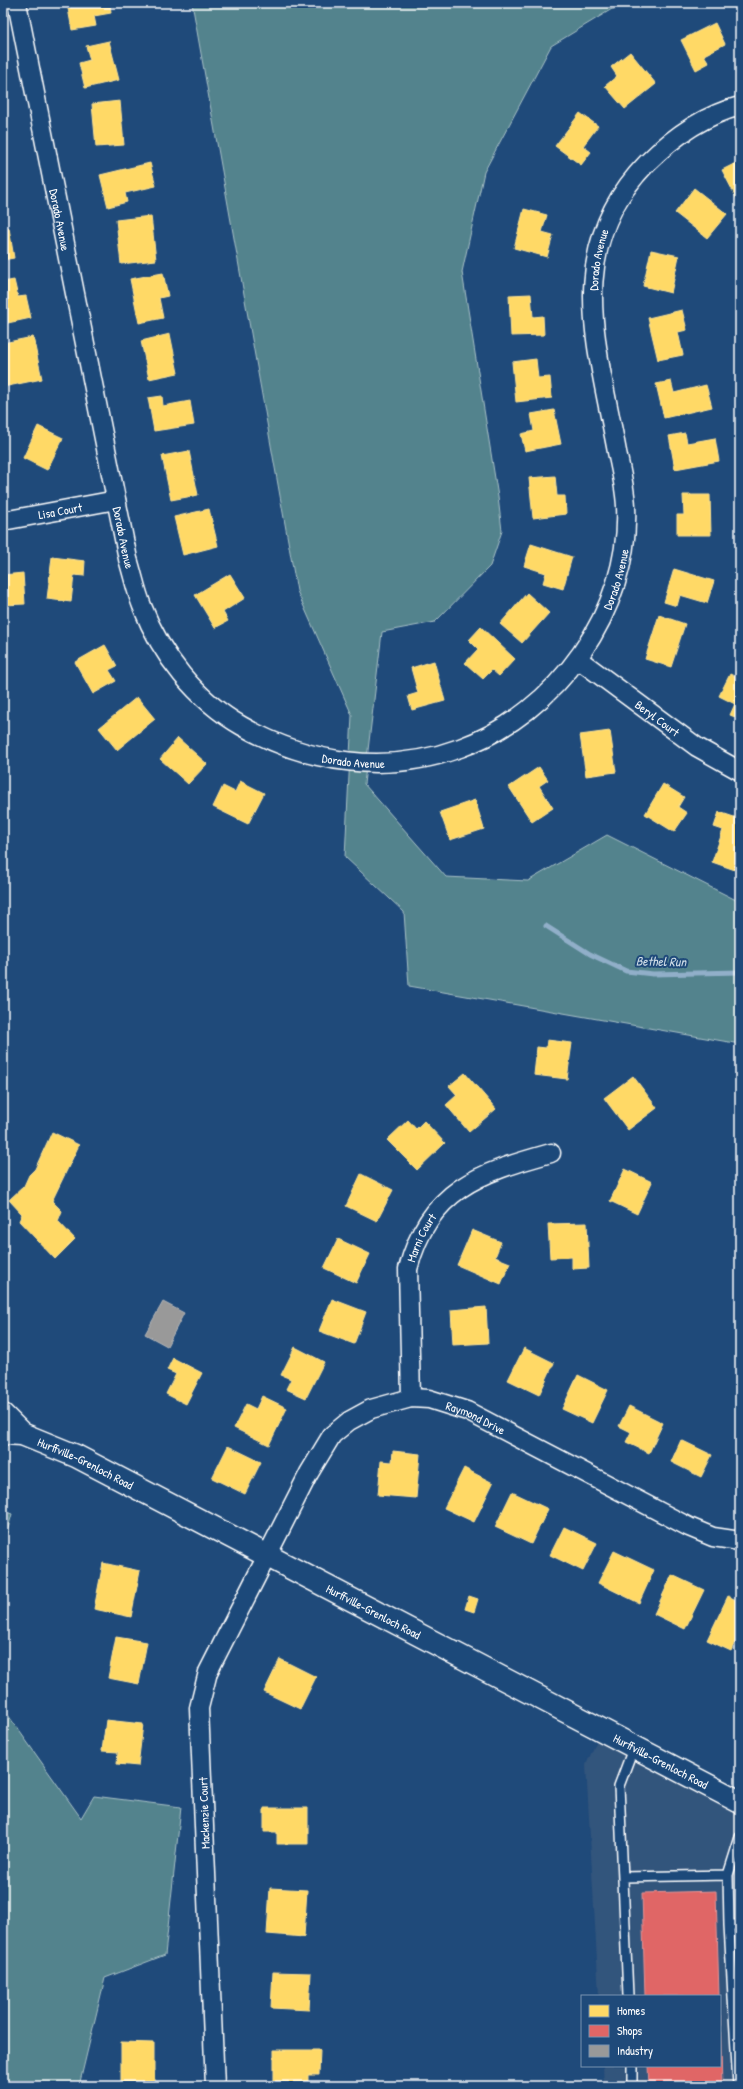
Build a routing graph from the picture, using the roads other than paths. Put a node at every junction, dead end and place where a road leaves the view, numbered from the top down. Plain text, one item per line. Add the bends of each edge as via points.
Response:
1 (17, 3) edge
2 (740, 106) edge
3 (116, 500) junction
4 (3, 522) edge
5 (578, 659) junction
6 (740, 771) edge
7 (551, 1153) dead end
8 (411, 1398) junction
9 (3, 1415) edge
10 (13, 1434) edge
11 (740, 1541) edge
12 (268, 1556) junction
13 (634, 1746) junction
14 (740, 1802) edge
15 (740, 1837) edge
16 (728, 1875) junction
17 (623, 1877) junction
18 (729, 1925) junction
19 (740, 1925) edge
20 (628, 1995) edge
21 (632, 2067) edge
22 (215, 2086) edge
23 (632, 2086) edge
24 (738, 2086) edge

1 - 3 street, Dorado Avenue
2 - 5 street, Dorado Avenue via 728,109 688,129 656,154 615,204 600,240 593,273 592,306 625,493 626,525 614,586 596,628
3 - 4 street, Lisa Court
3 - 5 street, Dorado Avenue via 128,559 142,607 177,669 198,692 238,724 296,750 333,760 358,763 407,761 446,753 486,737 527,712 554,688
5 - 6 street, Beryl Court via 697,747
7 - 8 street, Marni Court via 482,1175 464,1185 434,1212 425,1226 411,1255 408,1269
8 - 11 street, Raymond Drive via 429,1399 467,1411 689,1527 713,1536
8 - 12 street, Raymond Drive via 371,1409 349,1421 332,1435 312,1466
9 - 10 main road
10 - 12 main road, Hurffville-Grenloch Road via 76,1456
12 - 13 main road, Hurffville-Grenloch Road
12 - 22 street, Mackenzie Court via 208,1672 199,1708
13 - 14 main road, Hurffville-Grenloch Road
13 - 17 lane via 619,1786
15 - 16 lane
16 - 17 lane
16 - 18 lane
17 - 20 lane
18 - 19 lane
18 - 24 lane
21 - 23 lane

